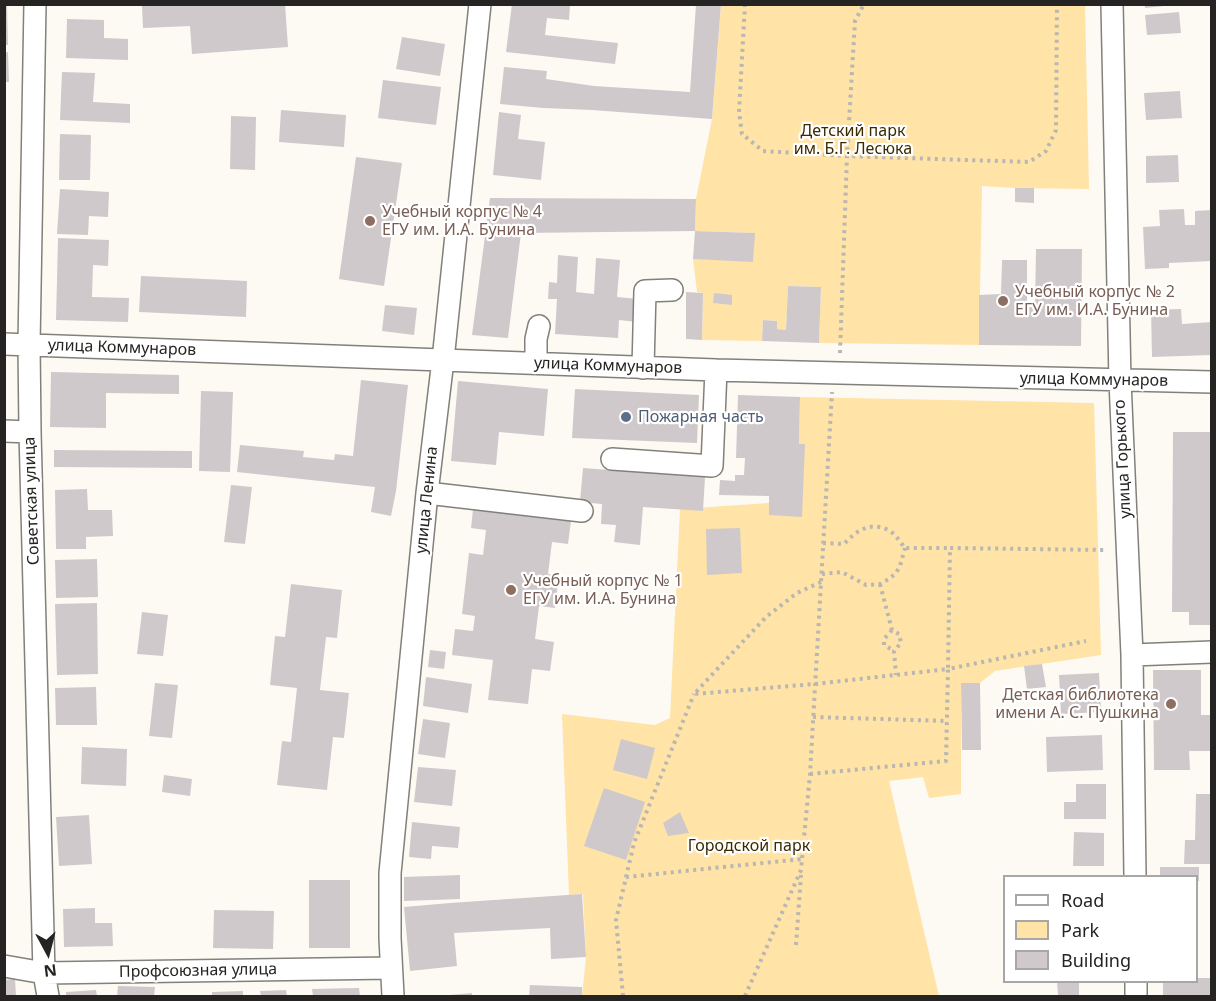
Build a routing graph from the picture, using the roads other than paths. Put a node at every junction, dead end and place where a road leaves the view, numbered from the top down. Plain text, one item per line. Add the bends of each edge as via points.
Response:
1 (35, 4) edge
2 (480, 4) edge
3 (1112, 4) edge
4 (672, 290) dead end
5 (539, 326) dead end
6 (4, 344) edge
7 (29, 344) junction
8 (443, 360) junction
9 (536, 363) junction
10 (643, 368) junction
11 (716, 370) junction
12 (1119, 381) junction
13 (1212, 382) edge
14 (4, 431) edge
15 (30, 432) junction
16 (612, 459) dead end
17 (427, 493) junction
18 (582, 511) dead end
19 (1212, 652) edge
20 (1132, 655) junction
21 (1135, 875) edge
22 (4, 966) edge
23 (391, 968) junction
24 (44, 973) junction
25 (48, 996) edge
26 (393, 996) edge

1 - 7 street, Советская улица
2 - 8 street, улица Ленина
3 - 12 street, улица Горького
4 - 10 street via 645,291
5 - 9 street
6 - 7 street, улица Коммунаров
7 - 8 street, улица Коммунаров
7 - 15 street, Советская улица
8 - 9 street, улица Коммунаров
8 - 17 street, улица Ленина
9 - 10 street, улица Коммунаров
10 - 11 street, улица Коммунаров
11 - 12 street, улица Коммунаров
11 - 16 street via 712,466
12 - 13 street, улица Коммунаров
12 - 20 street, улица Горького
14 - 15 street
15 - 24 street, Советская улица
17 - 18 street
17 - 23 street, улица Ленина via 390,873
19 - 20 street
20 - 21 street, улица Горького
22 - 24 street, Профсоюзная улица
23 - 24 street, Профсоюзная улица
23 - 26 street, улица Ленина
24 - 25 street, Советская улица

